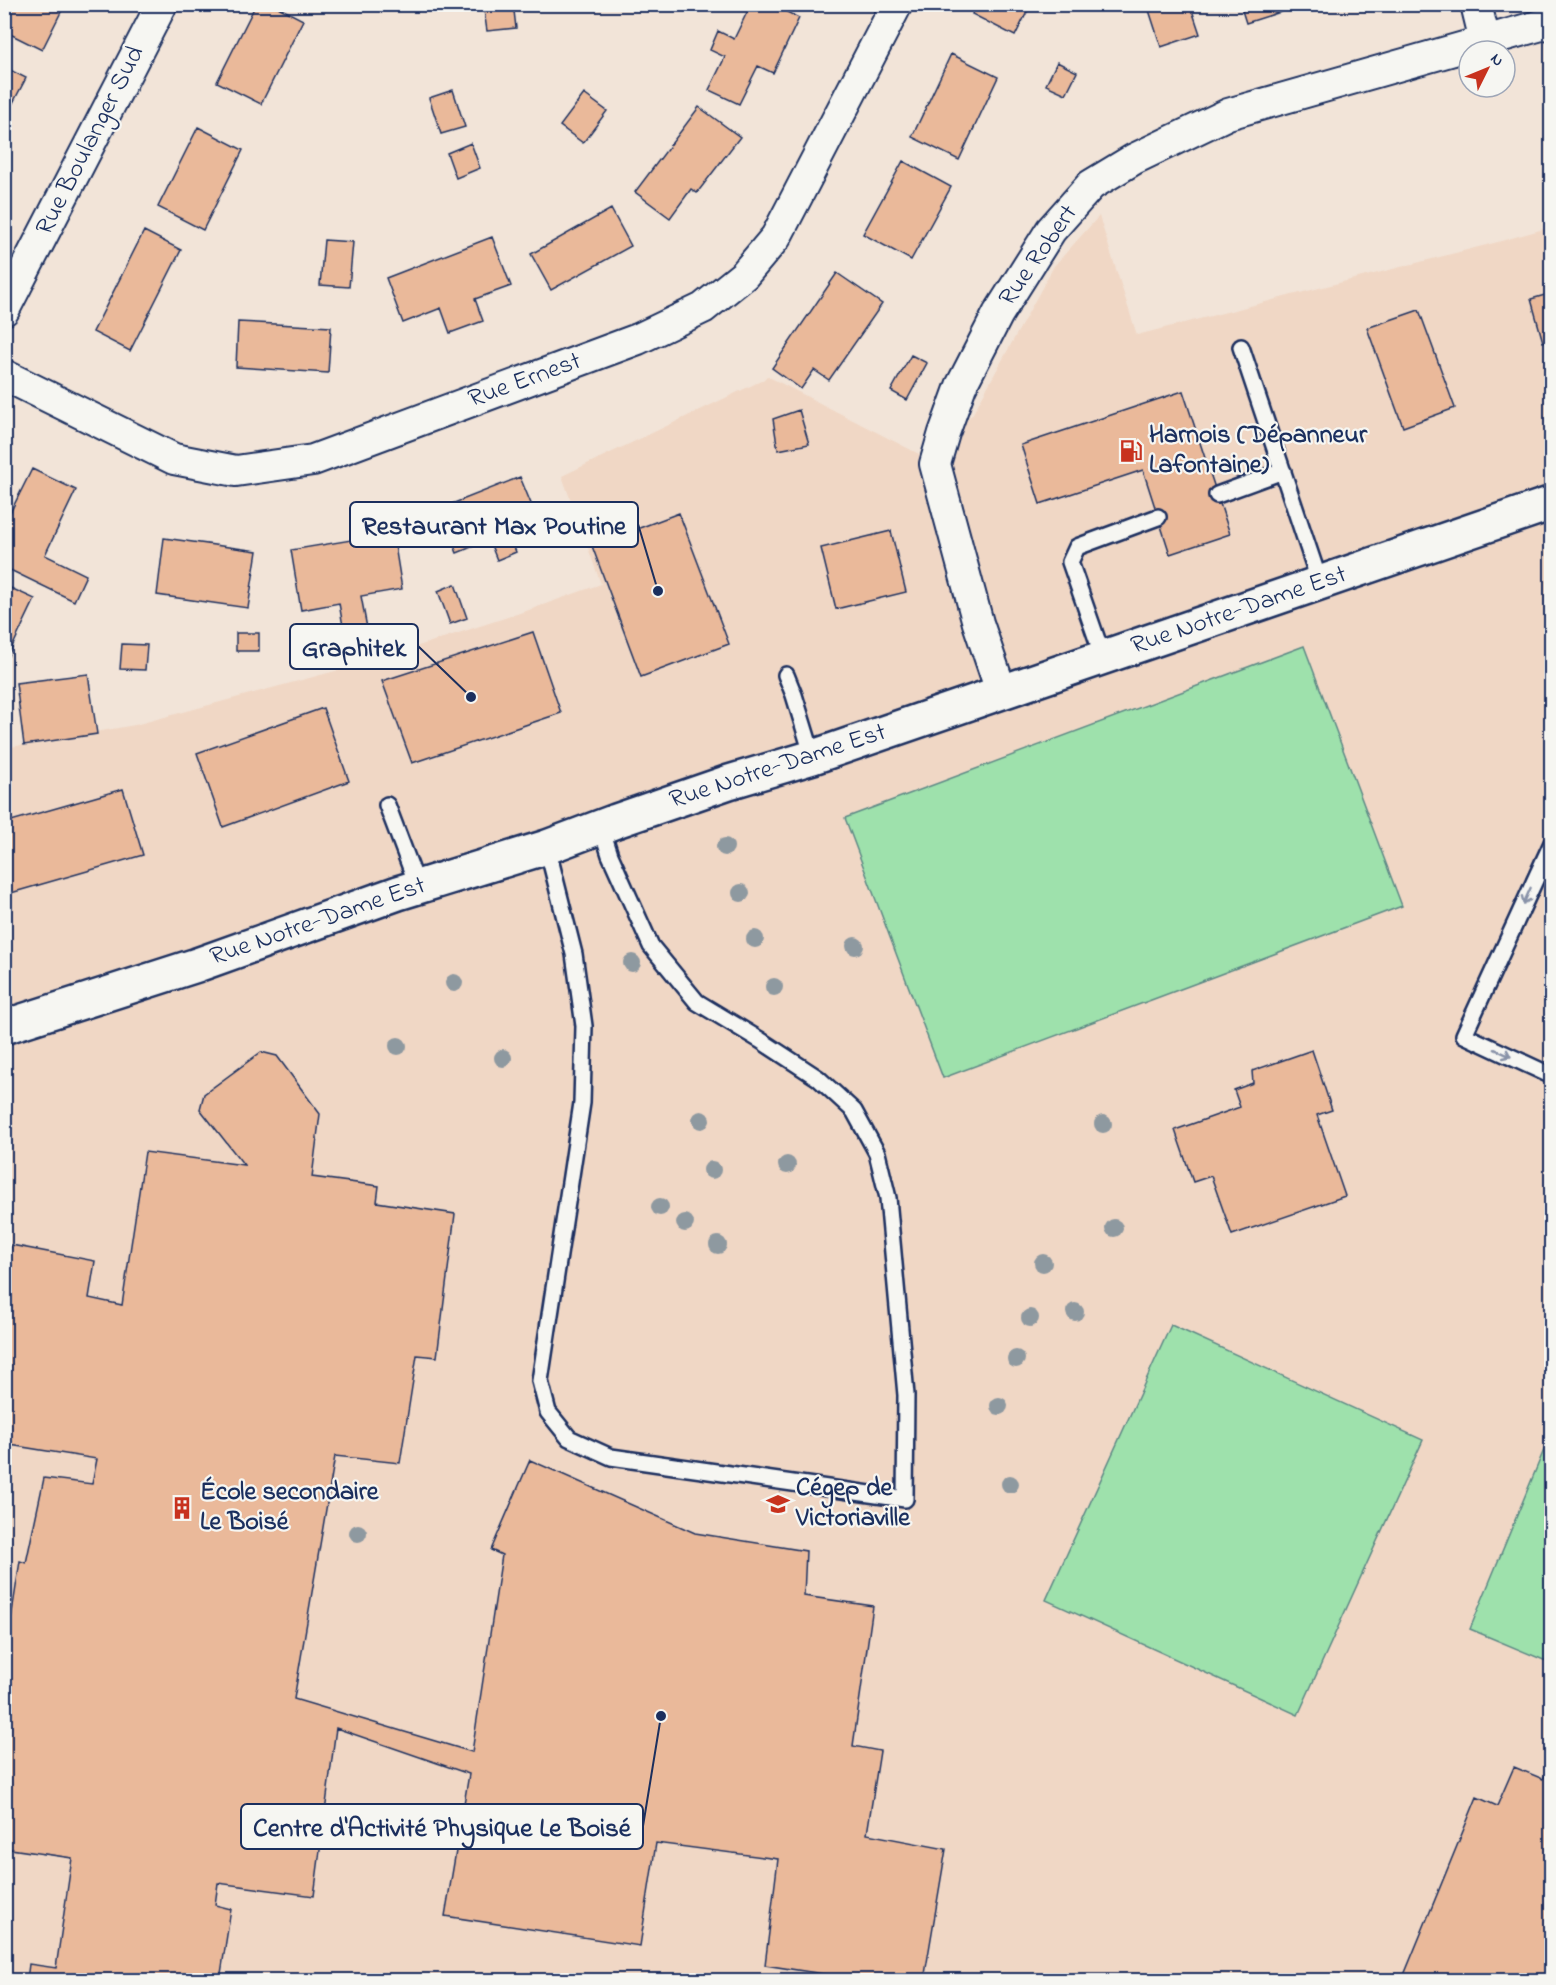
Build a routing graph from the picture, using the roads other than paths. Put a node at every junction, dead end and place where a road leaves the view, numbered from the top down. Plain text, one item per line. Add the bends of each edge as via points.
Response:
1 (162, 4) edge
2 (897, 4) edge
3 (1476, 4) edge
4 (1551, 22) edge
5 (1485, 39) edge
6 (1492, 39) edge
7 (1457, 49) edge
8 (4, 310) edge
9 (1241, 347) dead end
10 (4, 375) edge
11 (1283, 471) junction
12 (1217, 495) dead end
13 (1551, 503) edge
14 (1158, 517) dead end
15 (1320, 583) junction
16 (1103, 657) junction
17 (786, 675) dead end
18 (1001, 691) junction
19 (813, 756) junction
20 (387, 805) dead end
21 (601, 827) junction
22 (1551, 843) edge
23 (547, 847) junction
24 (418, 887) junction
25 (4, 1027) edge
26 (1551, 1076) edge

1 - 8 street, Rue Boulanger Sud
2 - 10 street, Rue Ernest via 776,237 744,275 703,308 638,339 313,460 236,471 174,459
3 - 5 street
4 - 6 street, Rue Robert
7 - 18 street, Rue Robert via 1228,114 1134,159 1091,185 1051,230 998,314 961,386 935,464 978,623
9 - 11 lane
11 - 12 lane
11 - 15 lane
13 - 15 street, Rue Notre-Dame Est
14 - 16 lane via 1077,547 1070,562
15 - 16 street, Rue Notre-Dame Est
16 - 18 street, Rue Notre-Dame Est
17 - 19 lane
18 - 19 street, Rue Notre-Dame Est
19 - 21 street, Rue Notre-Dame Est
20 - 24 lane
21 - 23 street, Rue Notre-Dame Est
21 - 23 lane via 651,946 697,1002 818,1078 854,1111 877,1153 888,1198 906,1395 905,1499 610,1457 569,1438 548,1412 540,1381 582,1103 584,1026 574,954
22 -> 26 lane via 1464,1035
23 - 24 street, Rue Notre-Dame Est
24 - 25 street, Rue Notre-Dame Est

